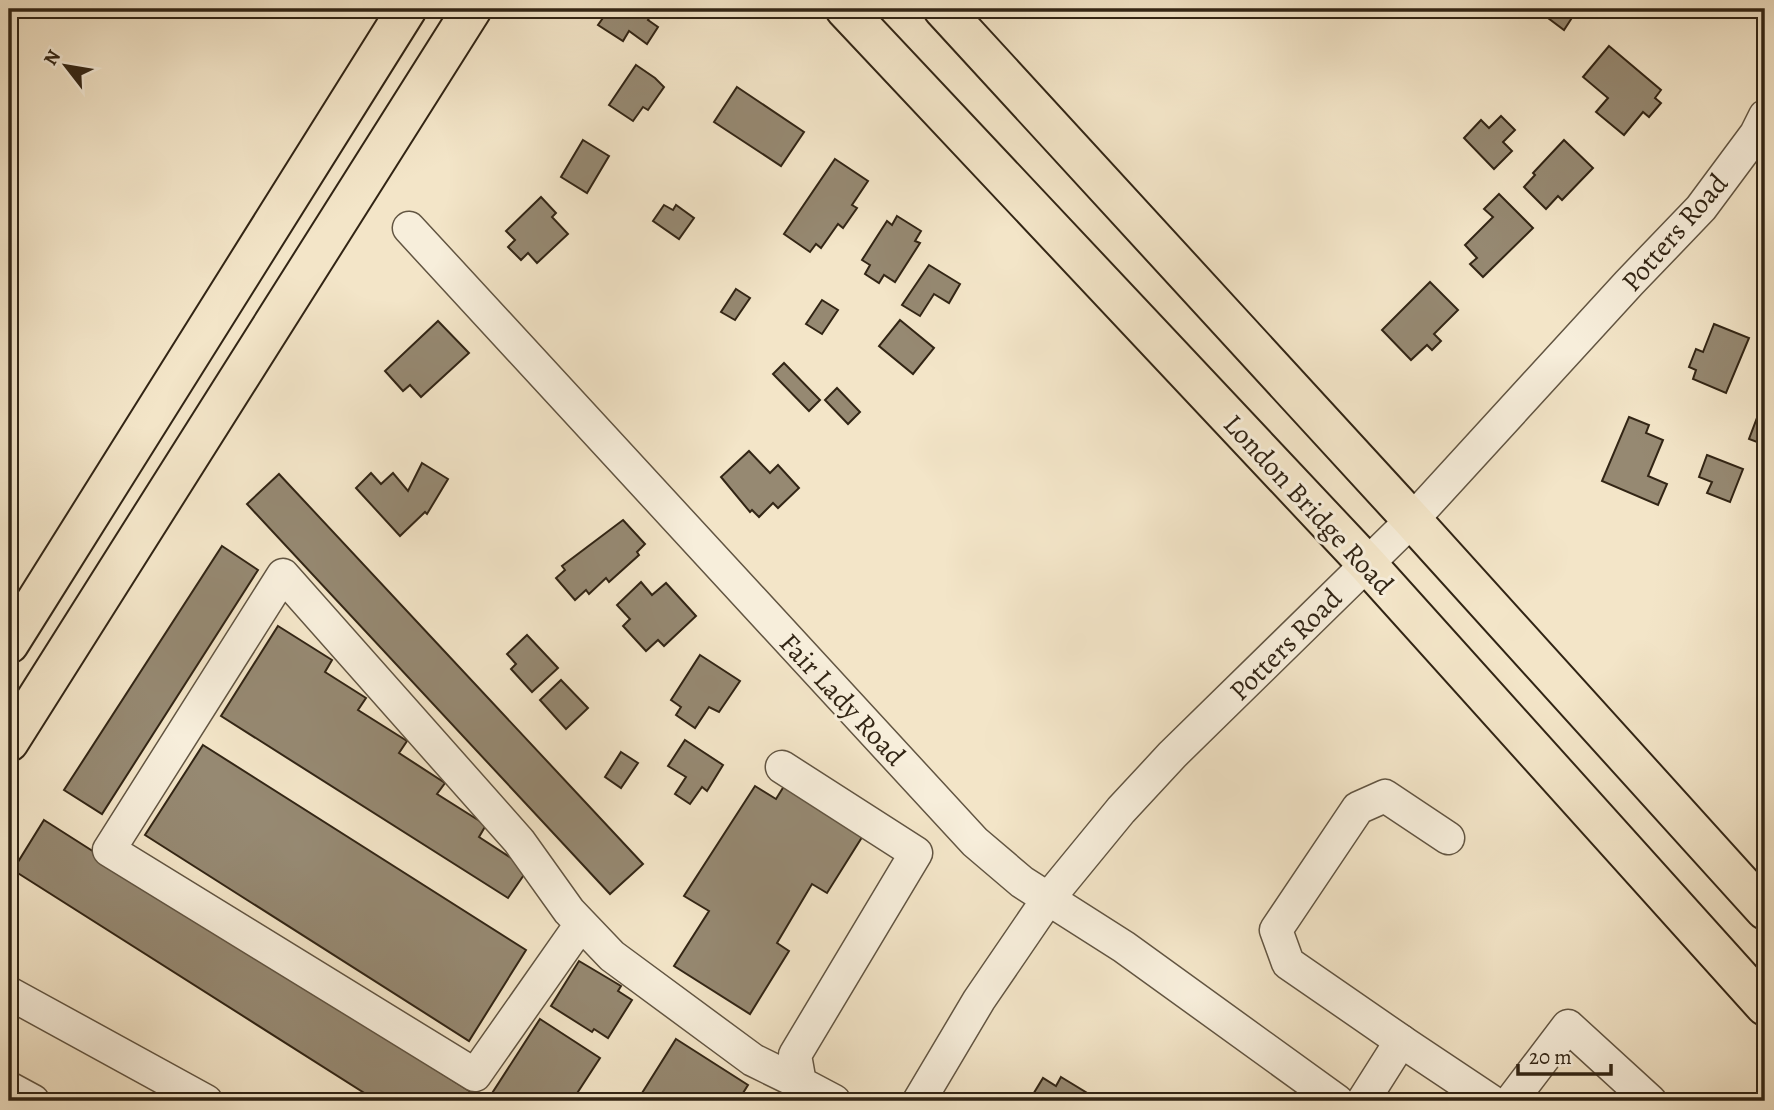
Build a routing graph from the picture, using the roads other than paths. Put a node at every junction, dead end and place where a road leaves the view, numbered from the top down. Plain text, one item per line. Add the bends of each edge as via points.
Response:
1 (407, 9) edge
2 (472, 9) edge
3 (845, 9) edge
4 (943, 9) edge
5 (1765, 116) edge
6 (409, 228) dead end
7 (1412, 520) junction
8 (1367, 564) junction
9 (9, 644) edge
10 (9, 743) edge
11 (782, 767) dead end
12 (1448, 838) dead end
13 (1048, 899) junction
14 (1765, 910) edge
15 (581, 924) junction
16 (9, 993) edge
17 (1765, 1006) edge
18 (1401, 1041) junction
19 (9, 1088) edge
20 (813, 1094) edge
21 (33, 1101) edge
22 (206, 1101) edge
23 (919, 1101) edge
24 (1336, 1101) edge
25 (1363, 1101) edge
26 (1491, 1101) edge
27 (1511, 1101) edge
28 (1650, 1101) edge

1 - 9 main road
2 - 10 main road
3 - 8 main road, London Bridge Road
4 - 7 main road
5 - 7 street, Potters Road via 1701,208
6 - 13 street, Fair Lady Road via 975,842
7 - 8 street, Potters Road
7 - 14 main road
8 - 13 street, Potters Road via 1172,755
8 - 17 main road, London Bridge Road
11 - 20 street via 916,853 795,1055
12 - 18 street via 1385,796 1358,808 1276,930 1288,963
13 - 23 street, Potters Road via 979,1000
13 - 24 street, Fair Lady Road via 1124,947
15 - 15 street via 519,841 283,575 108,850 475,1075
15 - 20 street via 612,956 753,1060
16 - 22 street
18 - 25 street
18 - 26 street
19 - 21 street
27 - 28 street via 1568,1026

